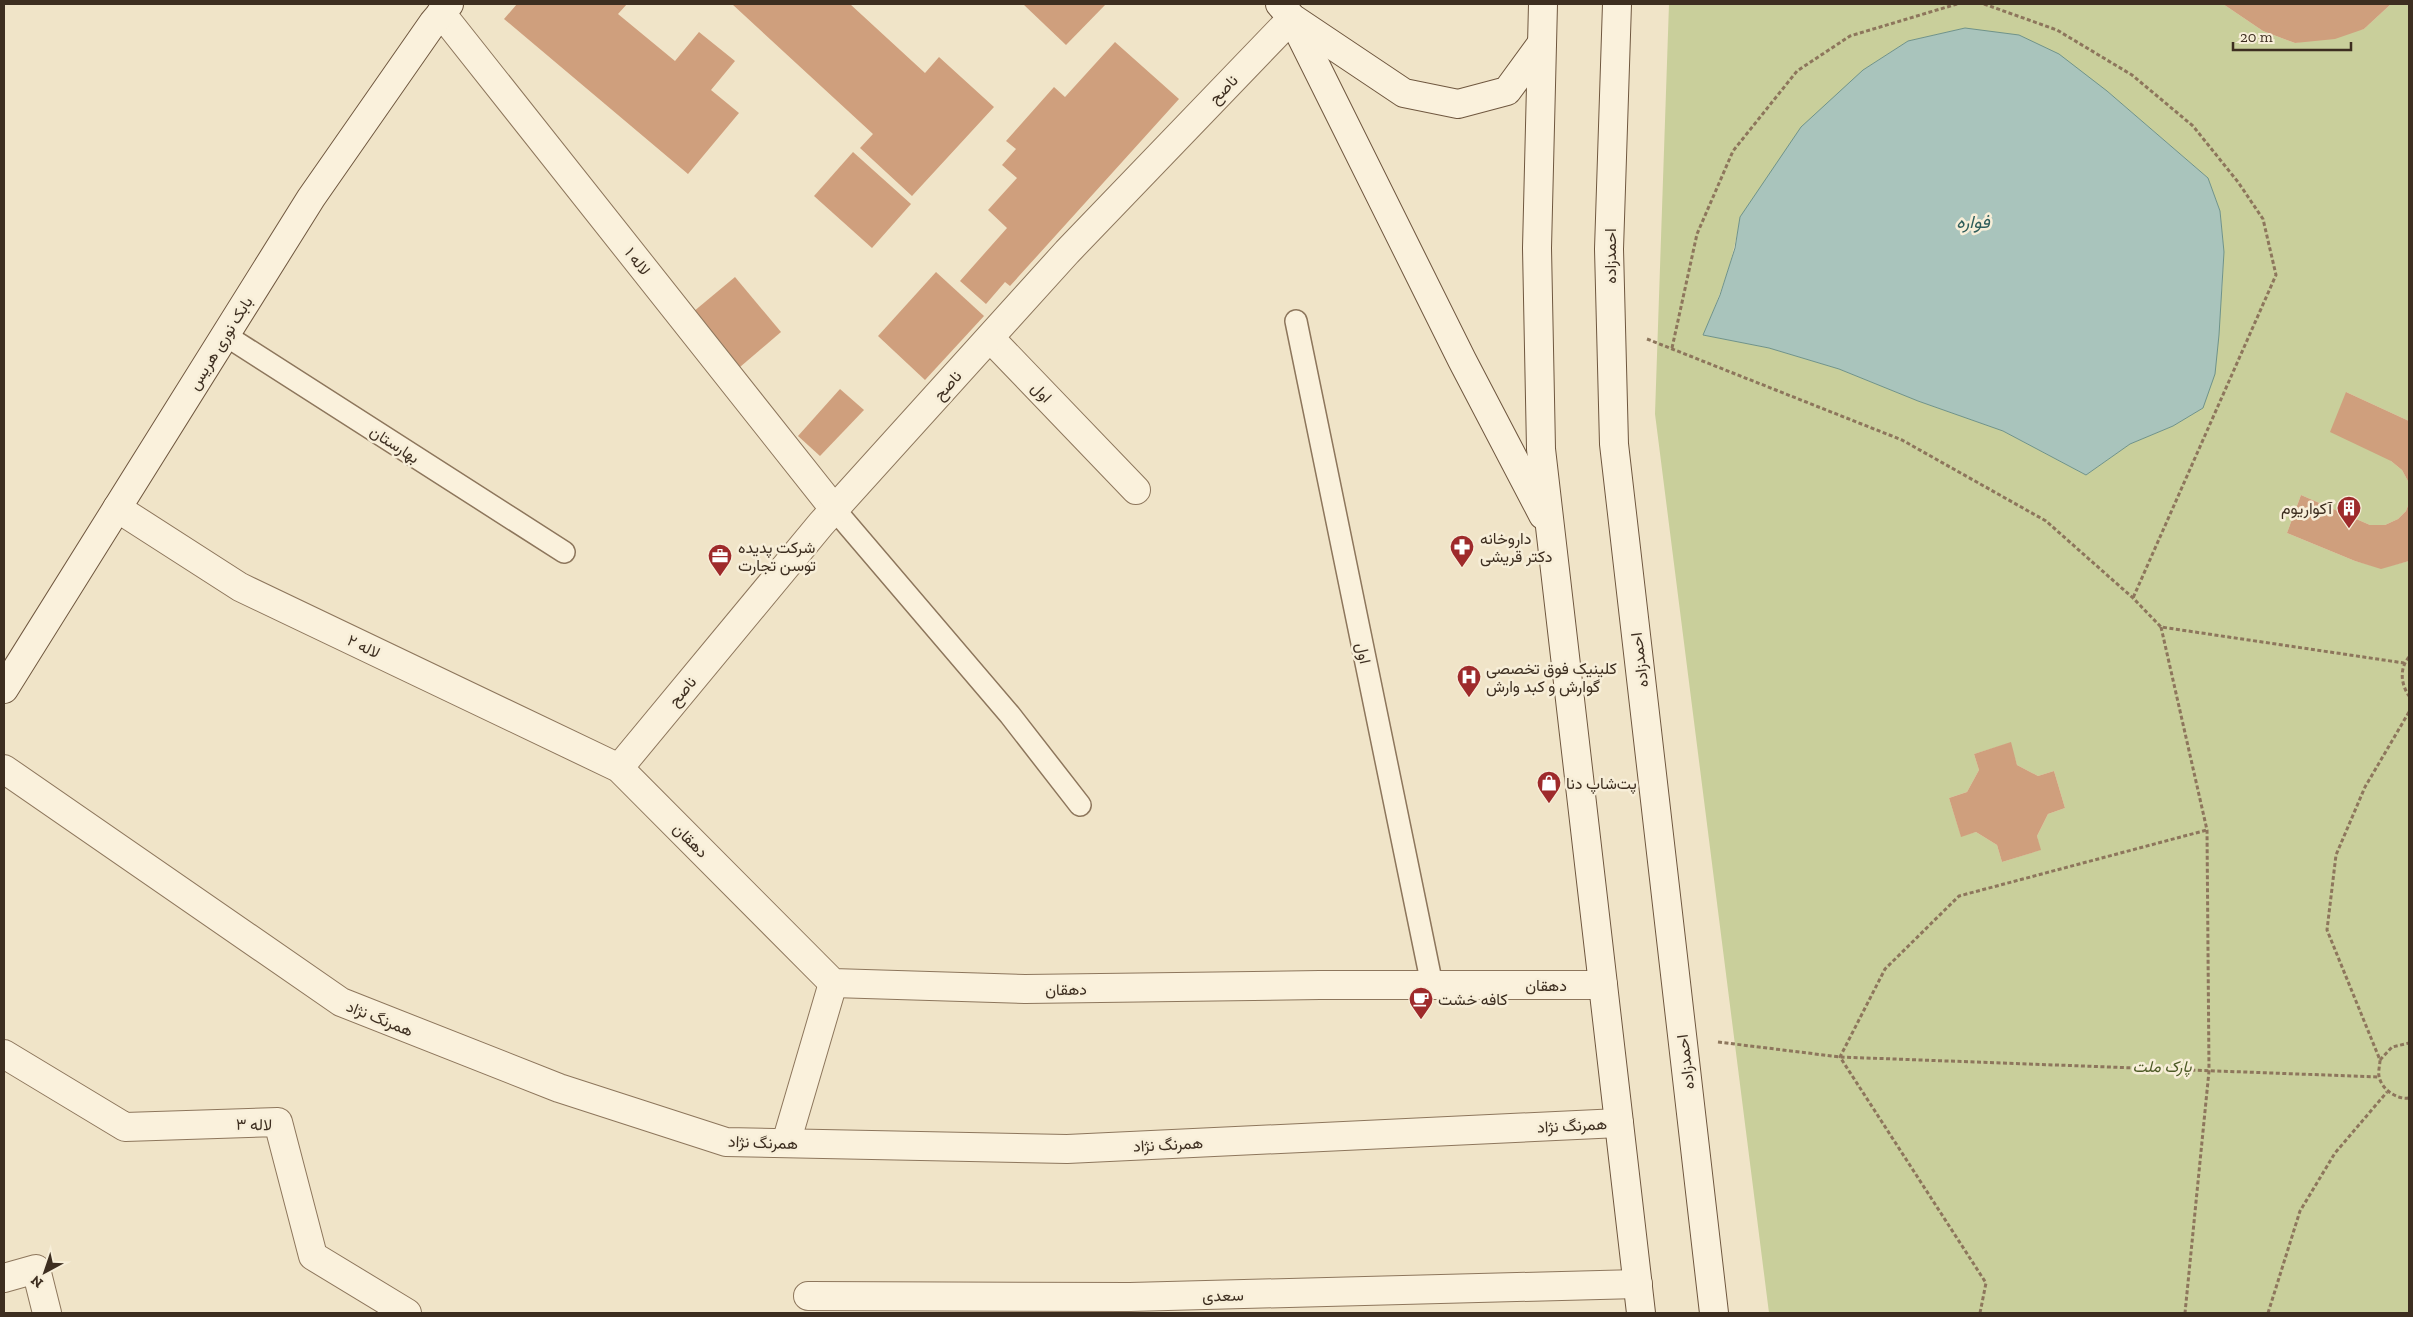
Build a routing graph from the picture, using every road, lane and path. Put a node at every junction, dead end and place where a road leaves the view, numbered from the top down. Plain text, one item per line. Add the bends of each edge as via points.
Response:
1 (1543, 4) edge
2 (1617, 4) edge
3 (1957, 4) edge
4 (1984, 4) edge
5 (445, 8) edge
6 (1286, 11) edge
7 (1542, 43) junction
8 (1296, 321) dead end
9 (1611, 326) junction
10 (225, 335) junction
11 (990, 338) junction
12 (1672, 348) junction
13 (1136, 490) dead end
14 (117, 508) junction
15 (835, 510) junction
16 (1550, 530) junction
17 (564, 552) dead end
18 (2133, 598) junction
19 (2160, 627) junction
20 (2409, 657) edge
21 (2404, 663) junction
22 (4, 689) edge
23 (2409, 696) edge
24 (2409, 712) edge
25 (618, 768) junction
26 (4, 769) edge
27 (1080, 805) dead end
28 (2207, 830) junction
29 (834, 983) junction
30 (1432, 985) junction
31 (1603, 985) junction
32 (1682, 1037) junction
33 (2409, 1043) edge
34 (4, 1054) edge
35 (1840, 1056) junction
36 (2380, 1060) junction
37 (2209, 1071) junction
38 (2379, 1077) junction
39 (2388, 1092) junction
40 (2409, 1098) edge
41 (1619, 1123) junction
42 (786, 1143) junction
43 (4, 1278) edge
44 (1638, 1284) junction
45 (808, 1296) dead end
46 (47, 1313) edge
47 (407, 1313) edge
48 (1641, 1313) edge
49 (1714, 1313) edge
50 (1980, 1313) edge
51 (2185, 1313) edge
52 (2268, 1313) edge

1 - 7 street
2 - 9 street, احمدزاده
3 - 12 path via 1850,36 1797,71 1733,152 1697,234
4 - 18 path via 2057,30 2132,75 2192,126 2238,182 2263,219 2276,275
5 - 10 street, بابک نوری هریس via 311,198
5 - 15 street, لاله ۱
6 - 7 street via 1404,93 1458,104 1507,91
6 - 11 street, ناصح
6 - 16 street
7 - 16 street via 1537,248 1541,449
8 - 30 lane, اول
9 - 12 path
9 - 32 street, احمدزاده via 1614,444
10 - 14 street, بابک نوری هریس
10 - 17 lane, بهارستان
11 - 13 street, اول
11 - 15 street, ناصح
12 - 18 path via 1902,440 2046,521
14 - 22 street, بابک نوری هریس
14 - 25 street, لاله ۲ via 240,586
15 - 25 street, ناصح
15 - 27 lane via 1010,715
16 - 31 street
18 - 19 path
19 - 21 path
19 - 28 path
20 - 21 path
21 - 23 path via 2402,685
24 - 36 path via 2365,787 2336,855 2327,930
25 - 29 street, دهقان
26 - 42 street, همرنگ نژاد via 340,1002 559,1088 726,1142
28 - 35 path via 1959,896 1885,969
28 - 37 path
29 - 30 street, دهقان via 1024,989
29 - 42 street
30 - 31 street, دهقان
31 - 41 street
32 - 35 path
32 - 49 street, احمدزاده
33 - 36 path via 2392,1046
34 - 47 street, لاله ۳ via 125,1127 278,1122 313,1256
35 - 37 path
35 - 50 path via 1986,1282
36 - 38 path
37 - 38 path
37 - 51 path
38 - 39 path
39 - 40 path
39 - 52 path via 2336,1153 2300,1210
41 - 42 street, همرنگ نژاد via 1067,1149
41 - 44 street
43 - 46 street via 36,1269
44 - 45 street, سعدی via 1130,1297
44 - 48 street

